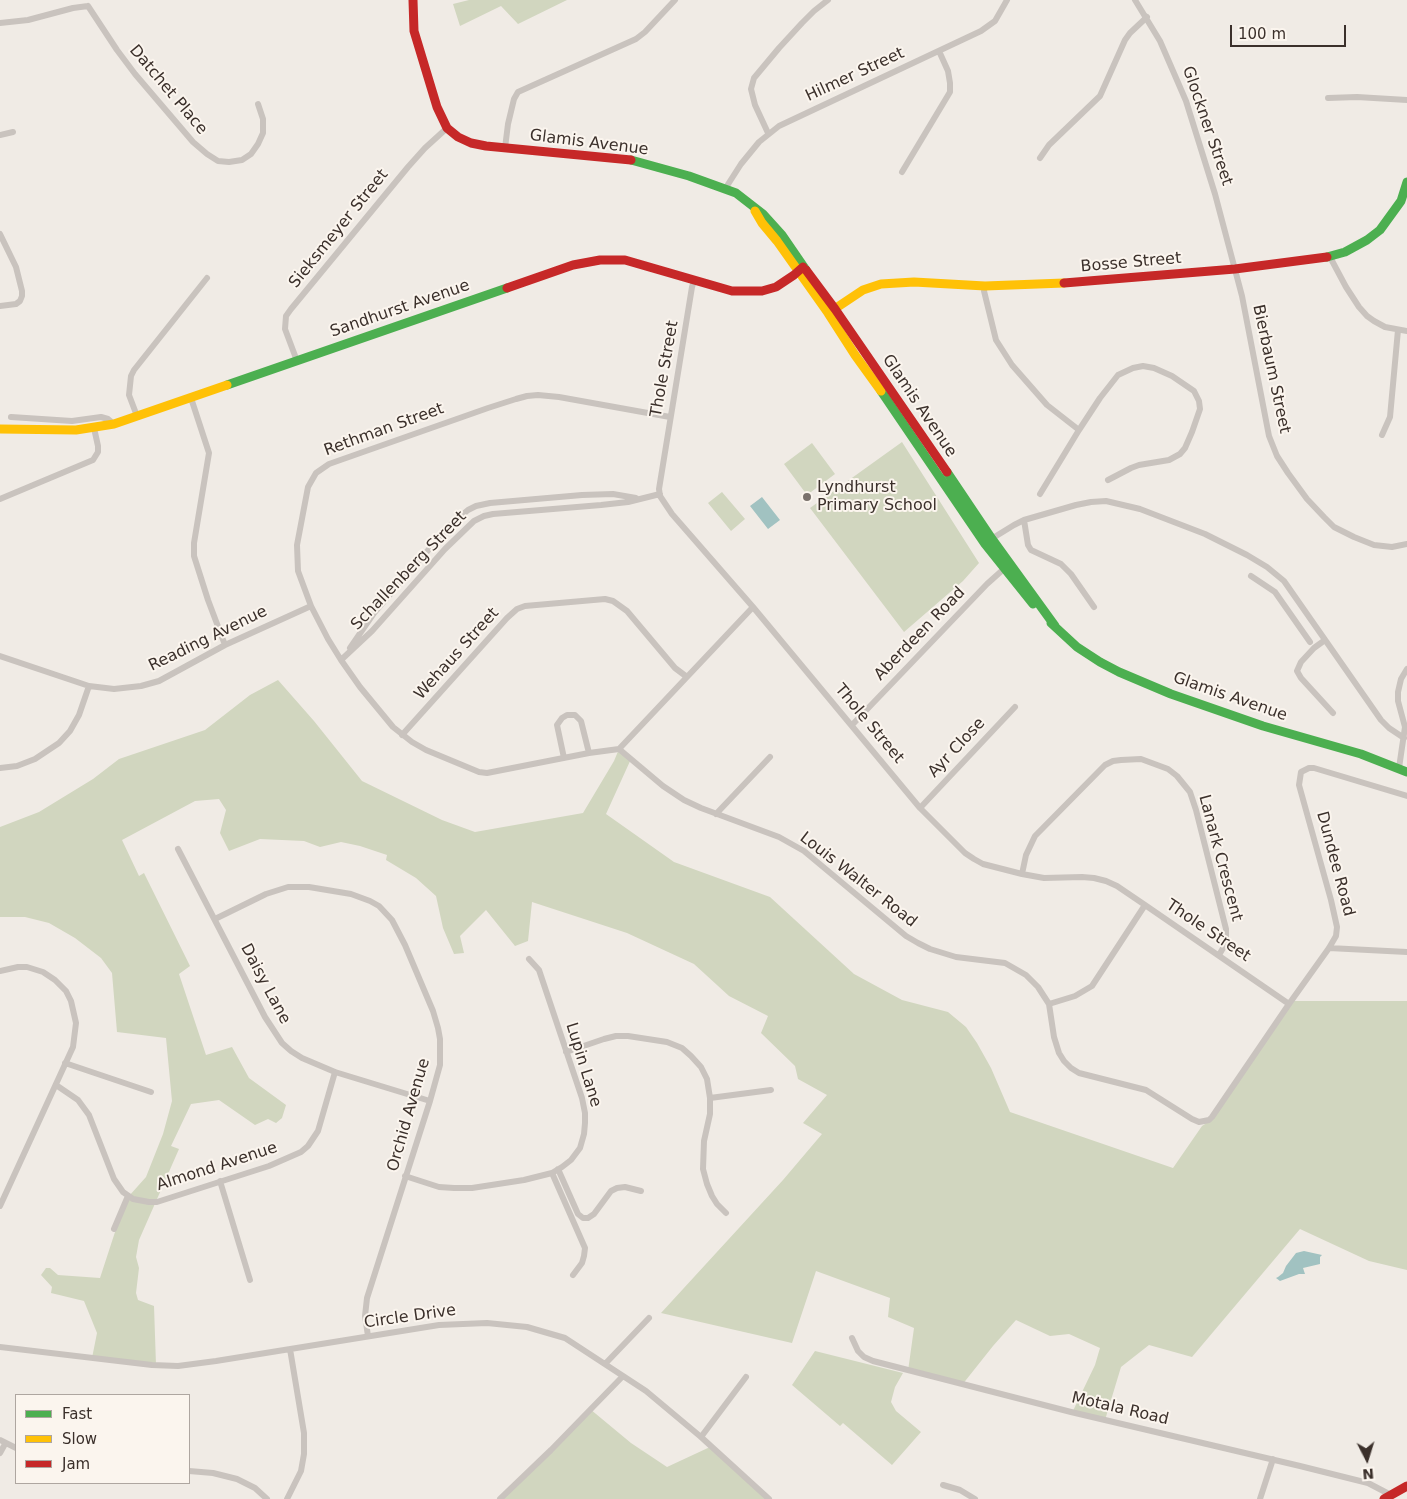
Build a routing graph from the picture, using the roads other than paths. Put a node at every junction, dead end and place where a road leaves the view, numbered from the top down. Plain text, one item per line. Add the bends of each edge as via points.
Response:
1 (413, 0) edge
2 (675, 0) edge
3 (828, 0) edge
4 (1007, 0) edge
5 (1135, 0) edge
6 (89, 3) edge
7 (1147, 17) junction
8 (0, 23) edge
9 (939, 51) junction
10 (1328, 98) dead end
11 (1407, 100) edge
12 (258, 104) dead end
13 (447, 128) junction
14 (13, 132) dead end
15 (768, 134) junction
16 (0, 135) edge
17 (505, 148) junction
18 (1040, 158) dead end
19 (902, 172) dead end
20 (1407, 182) edge
21 (725, 189) junction
22 (0, 234) edge
23 (1330, 257) junction
24 (801, 269) junction
25 (1235, 269) junction
26 (208, 278) dead end
27 (694, 281) junction
28 (984, 286) junction
29 (0, 306) edge
30 (832, 311) junction
31 (1398, 330) junction
32 (1407, 331) edge
33 (863, 350) junction
34 (855, 356) junction
35 (297, 361) junction
36 (874, 375) junction
37 (191, 398) junction
38 (137, 416) junction
39 (11, 417) dead end
40 (670, 417) junction
41 (114, 424) junction
42 (94, 428) junction
43 (0, 429) edge
44 (1079, 430) junction
45 (1382, 435) dead end
46 (1108, 480) dead end
47 (660, 494) junction
48 (1040, 494) dead end
49 (640, 498) junction
50 (0, 500) edge
51 (1024, 520) junction
52 (989, 541) junction
53 (1407, 544) edge
54 (1007, 566) junction
55 (1251, 576) dead end
56 (311, 606) junction
57 (1094, 607) dead end
58 (753, 608) junction
59 (1325, 640) junction
60 (1310, 642) dead end
61 (225, 644) junction
62 (349, 651) junction
63 (0, 656) edge
64 (341, 660) junction
65 (1407, 669) edge
66 (687, 677) junction
67 (89, 686) junction
68 (1015, 707) dead end
69 (1333, 713) dead end
70 (852, 725) junction
71 (402, 735) junction
72 (1404, 738) junction
73 (619, 749) junction
74 (589, 753) junction
75 (770, 757) dead end
76 (564, 758) junction
77 (0, 768) edge
78 (1403, 770) edge
79 (1407, 796) edge
80 (920, 808) junction
81 (716, 814) junction
82 (178, 850) dead end
83 (1022, 874) junction
84 (1146, 905) junction
85 (215, 920) junction
86 (1330, 948) junction
87 (1407, 952) edge
88 (1219, 955) junction
89 (529, 959) dead end
90 (0, 971) edge
91 (1049, 1004) junction
92 (1288, 1004) junction
93 (566, 1052) junction
94 (65, 1064) junction
95 (336, 1072) junction
96 (56, 1085) junction
97 (771, 1090) dead end
98 (151, 1092) dead end
99 (710, 1098) junction
100 (430, 1101) junction
101 (1204, 1122) joint
102 (555, 1171) junction
103 (405, 1176) junction
104 (220, 1181) junction
105 (641, 1191) dead end
106 (128, 1196) junction
107 (0, 1206) edge
108 (726, 1213) dead end
109 (114, 1229) dead end
110 (573, 1275) dead end
111 (250, 1280) dead end
112 (649, 1318) dead end
113 (368, 1336) junction
114 (852, 1338) dead end
115 (0, 1347) edge
116 (290, 1349) junction
117 (605, 1364) junction
118 (623, 1376) junction
119 (746, 1377) dead end
120 (701, 1437) junction
121 (3, 1441) edge
122 (15, 1447) edge
123 (0, 1453) edge
124 (1273, 1459) junction
125 (190, 1471) edge
126 (943, 1485) dead end
127 (1407, 1486) edge
128 (1387, 1497) edge
129 (267, 1499) edge
130 (287, 1499) edge
131 (500, 1499) edge
132 (769, 1499) edge
133 (976, 1499) edge
134 (1260, 1499) edge

1 - 13 street via 418,46
2 - 17 street via 636,39 518,92 508,124
3 - 15 street via 790,35 754,78 751,89
4 - 9 street, Hilmer Street via 995,21
5 - 7 street, Glockner Street
6 - 8 street via 28,20
6 - 12 street, Datchet Place via 135,74 193,142 218,161 242,160 251,154 258,144 264,119
7 - 18 street via 1130,32 1100,96 1049,145
7 - 25 street, Glockner Street via 1186,101
9 - 15 street, Hilmer Street
9 - 19 street via 948,71 950,92
10 - 11 street
13 - 17 street, Glamis Avenue via 471,143
13 - 35 street, Sieksmeyer Street via 408,167 286,316 285,329
14 - 16 street
15 - 21 street, Hilmer Street via 758,142
17 - 21 street, Glamis Avenue via 630,160
20 - 23 street, Bosse Street via 1401,201 1380,230 1345,252
21 - 24 street, Glamis Avenue via 736,193 753,207 762,223
22 - 29 street via 16,267 22,291 16,304
23 - 25 street, Bosse Street
23 - 31 street via 1359,308 1374,321
24 - 27 street, Sandhurst Avenue via 776,287 762,291 732,291
24 - 30 street, Glamis Avenue
25 - 28 street, Bosse Street
25 - 53 street, Bierbaum Street via 1277,456 1308,499 1334,527 1374,545
26 - 38 street via 134,370 129,395
27 - 35 street, Sandhurst Avenue via 625,260 573,265
27 - 40 street, Thole Street
28 - 30 street, Bosse Street via 914,282 881,284 863,290
28 - 44 street via 996,340 1012,365 1047,405
30 - 33 street, Glamis Avenue
30 - 34 street, Glamis Avenue
31 - 32 street
31 - 45 street via 1390,417
33 - 34 street
33 - 36 street, Glamis Avenue
34 - 36 street, Glamis Avenue
35 - 37 street, Sandhurst Avenue
36 - 52 street, Glamis Avenue
37 - 38 street, Sandhurst Avenue
37 - 61 street via 209,453 194,556
38 - 41 street, Sandhurst Avenue
39 - 41 street via 72,421 101,417
40 - 47 street, Thole Street via 658,489
40 - 56 street, Rethman Street via 559,397 528,396 328,464 316,473 308,487 297,545 298,571
41 - 42 street, Sandhurst Avenue
42 - 43 street, Sandhurst Avenue
42 - 50 street via 98,452 93,460
44 - 46 street via 1109,385 1118,375 1133,368 1154,368 1172,376 1197,395 1200,409 1180,454 1169,460 1139,465
44 - 48 street
47 - 49 street, Schallenberg Street
47 - 58 street, Thole Street via 672,514
49 - 62 street, Schallenberg Street via 601,505 493,514 474,520
49 - 62 street, Schallenberg Street via 612,494 582,495 490,504 468,510 449,526 380,606
51 - 52 street
51 - 57 street via 1030,550 1061,564
51 - 59 street via 1076,505 1106,501 1140,509 1204,534 1247,555 1284,581
52 - 54 street, Glamis Avenue
54 - 70 street, Aberdeen Road
54 - 78 street, Glamis Avenue via 1027,598 1044,617 1077,647 1119,672 1263,726 1362,754
55 - 60 street via 1275,592
56 - 61 street, Reading Avenue
56 - 64 street, Rethman Street
58 - 66 street
58 - 70 street, Thole Street
59 - 69 street via 1301,662 1298,671
59 - 72 street via 1381,720
61 - 67 street, Reading Avenue via 159,681 114,689
62 - 64 street, Schallenberg Street
63 - 67 street, Reading Avenue
64 - 71 street, Rethman Street
65 - 72 street via 1398,692
66 - 71 street, Wehaus Street via 675,668 627,612 613,602 604,599 525,606 507,618
66 - 73 street
67 - 77 street via 79,715 59,743 35,759
68 - 80 street, Ayr Close
70 - 80 street, Thole Street
71 - 76 street, Rethman Street via 426,750 484,773
72 - 78 street
73 - 74 street, Rethman Street
73 - 81 street, Louis Walter Road via 663,786 684,800
74 - 76 street, Rethman Street
74 - 76 street via 581,721 575,715 567,715 557,725
75 - 81 street
79 - 86 street, Dundee Road via 1314,768 1301,772 1299,785 1336,919 1337,932
80 - 83 street, Thole Street via 974,859
81 - 91 street, Louis Walter Road via 779,837 804,851 918,943 956,957 999,961 1014,967 1038,986
82 - 85 street, Daisy Lane
83 - 84 street, Thole Street via 1044,878 1101,879
83 - 88 street, Lanark Crescent via 1035,836 1106,765 1113,761 1141,759 1168,769 1190,792 1196,810 1226,929 1226,943
84 - 88 street, Thole Street
84 - 91 street via 1092,986 1075,996
85 - 95 street, Daisy Lane via 282,1043 302,1058
85 - 100 street, Orchid Avenue via 288,886 351,894 379,906 392,920 405,945 438,1028 440,1064
86 - 87 street
86 - 92 street, Dundee Road
88 - 92 street, Thole Street
89 - 93 street, Lupin Lane via 538,970
90 - 94 street via 27,967 43,972 66,991 76,1023 73,1047
91 - 101 street, Louis Walter Road via 1059,1053 1070,1068 1146,1090 1192,1120
92 - 101 street, Dundee Road via 1212,1117
93 - 99 street via 616,1036 667,1042 682,1048 702,1067
93 - 102 street, Lupin Lane via 582,1098 584,1134 580,1148 571,1160
94 - 96 street
94 - 98 street
95 - 100 street, Daisy Lane
95 - 104 street, Almond Avenue via 318,1131 308,1146 284,1160
96 - 106 street via 78,1100 89,1115 114,1179
96 - 107 street
97 - 99 street
99 - 108 street via 703,1169 716,1204
100 - 103 street, Orchid Avenue
102 - 103 street, Lupin Lane via 524,1180 472,1188 439,1187
102 - 105 street via 582,1218 594,1214 615,1189 625,1187
102 - 110 street via 585,1248 582,1263
103 - 113 street, Orchid Avenue via 367,1298
104 - 106 street, Almond Avenue via 157,1202
104 - 111 street
106 - 109 street
112 - 117 street
113 - 116 street, Circle Drive
113 - 117 street, Circle Drive via 455,1324 518,1326 565,1338
114 - 124 street, Motala Road via 858,1350 873,1361
115 - 116 street, Circle Drive via 165,1366 191,1365
116 - 130 street via 304,1432 304,1454 301,1471
117 - 118 street, Circle Drive
118 - 120 street, Circle Drive
118 - 131 street
119 - 120 street
120 - 132 street, Circle Drive
121 - 122 street
121 - 123 street
124 - 128 street, Motala Road via 1368,1483
124 - 134 street
125 - 129 street via 237,1479
126 - 133 street
127 - 128 street

